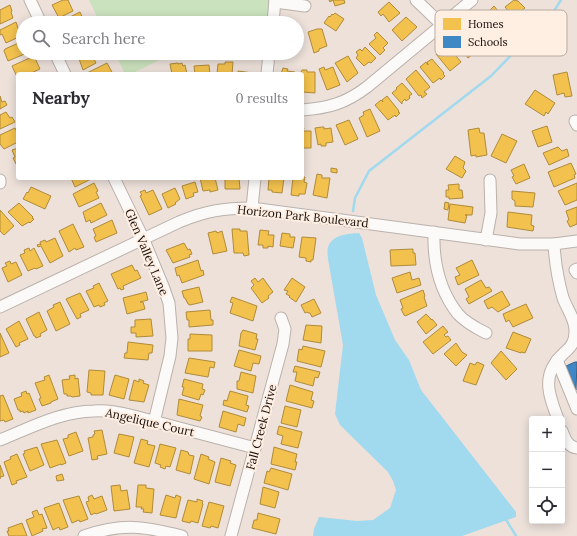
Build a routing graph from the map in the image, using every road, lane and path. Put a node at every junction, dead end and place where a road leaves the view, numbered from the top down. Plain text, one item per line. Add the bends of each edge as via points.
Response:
1 (30, 0) edge
2 (416, 0) edge
3 (472, 0) edge
4 (275, 1) edge
5 (305, 6) dead end
6 (460, 10) edge
7 (38, 16) edge
8 (274, 16) edge
9 (435, 18) edge
10 (435, 31) edge
11 (58, 60) edge
12 (268, 60) edge
13 (64, 72) edge
14 (267, 72) edge
15 (304, 110) edge
16 (115, 180) edge
17 (255, 180) edge
18 (490, 180) dead end
19 (252, 208) junction
20 (434, 232) junction
21 (143, 238) junction
22 (486, 240) junction
23 (577, 241) edge
24 (554, 244) junction
25 (577, 269) edge
26 (577, 274) edge
27 (0, 306) edge
28 (281, 318) dead end
29 (576, 322) edge
30 (486, 333) dead end
31 (557, 360) junction
32 (577, 409) edge
33 (557, 416) edge
34 (154, 422) junction
35 (565, 439) edge
36 (0, 440) edge
37 (255, 448) junction
38 (577, 448) edge
39 (84, 536) edge
40 (182, 536) edge
41 (231, 536) edge

1 - 7 street
2 - 9 street
3 - 6 street
4 - 5 street
4 - 8 street
10 - 15 street via 353,98 320,109
11 - 13 street
12 - 14 street
16 - 21 street, Glen Valley Lane
17 - 19 street
18 - 22 street via 491,212
19 - 20 street, Horizon Park Boulevard
19 - 21 street, Horizon Park Boulevard via 232,208 197,214
20 - 22 street, Horizon Park Boulevard
20 - 30 street via 436,266 448,299 458,314
21 - 27 street, Horizon Park Boulevard
21 - 34 street, Glen Valley Lane via 169,303 171,320 170,356
22 - 24 street, Horizon Park Boulevard
23 - 24 street, Horizon Park Boulevard
24 - 29 street via 555,266 564,300
25 - 26 street
28 - 37 street, Fall Creek Drive via 285,329 283,344
29 - 31 street via 571,347
31 - 32 street
31 - 33 street via 550,371 548,382 548,392
34 - 36 street, Angelique Court via 108,411 79,412 61,416
34 - 37 street, Angelique Court
35 - 38 street via 570,446
37 - 41 street, Fall Creek Drive
39 - 40 street via 129,526 161,530

